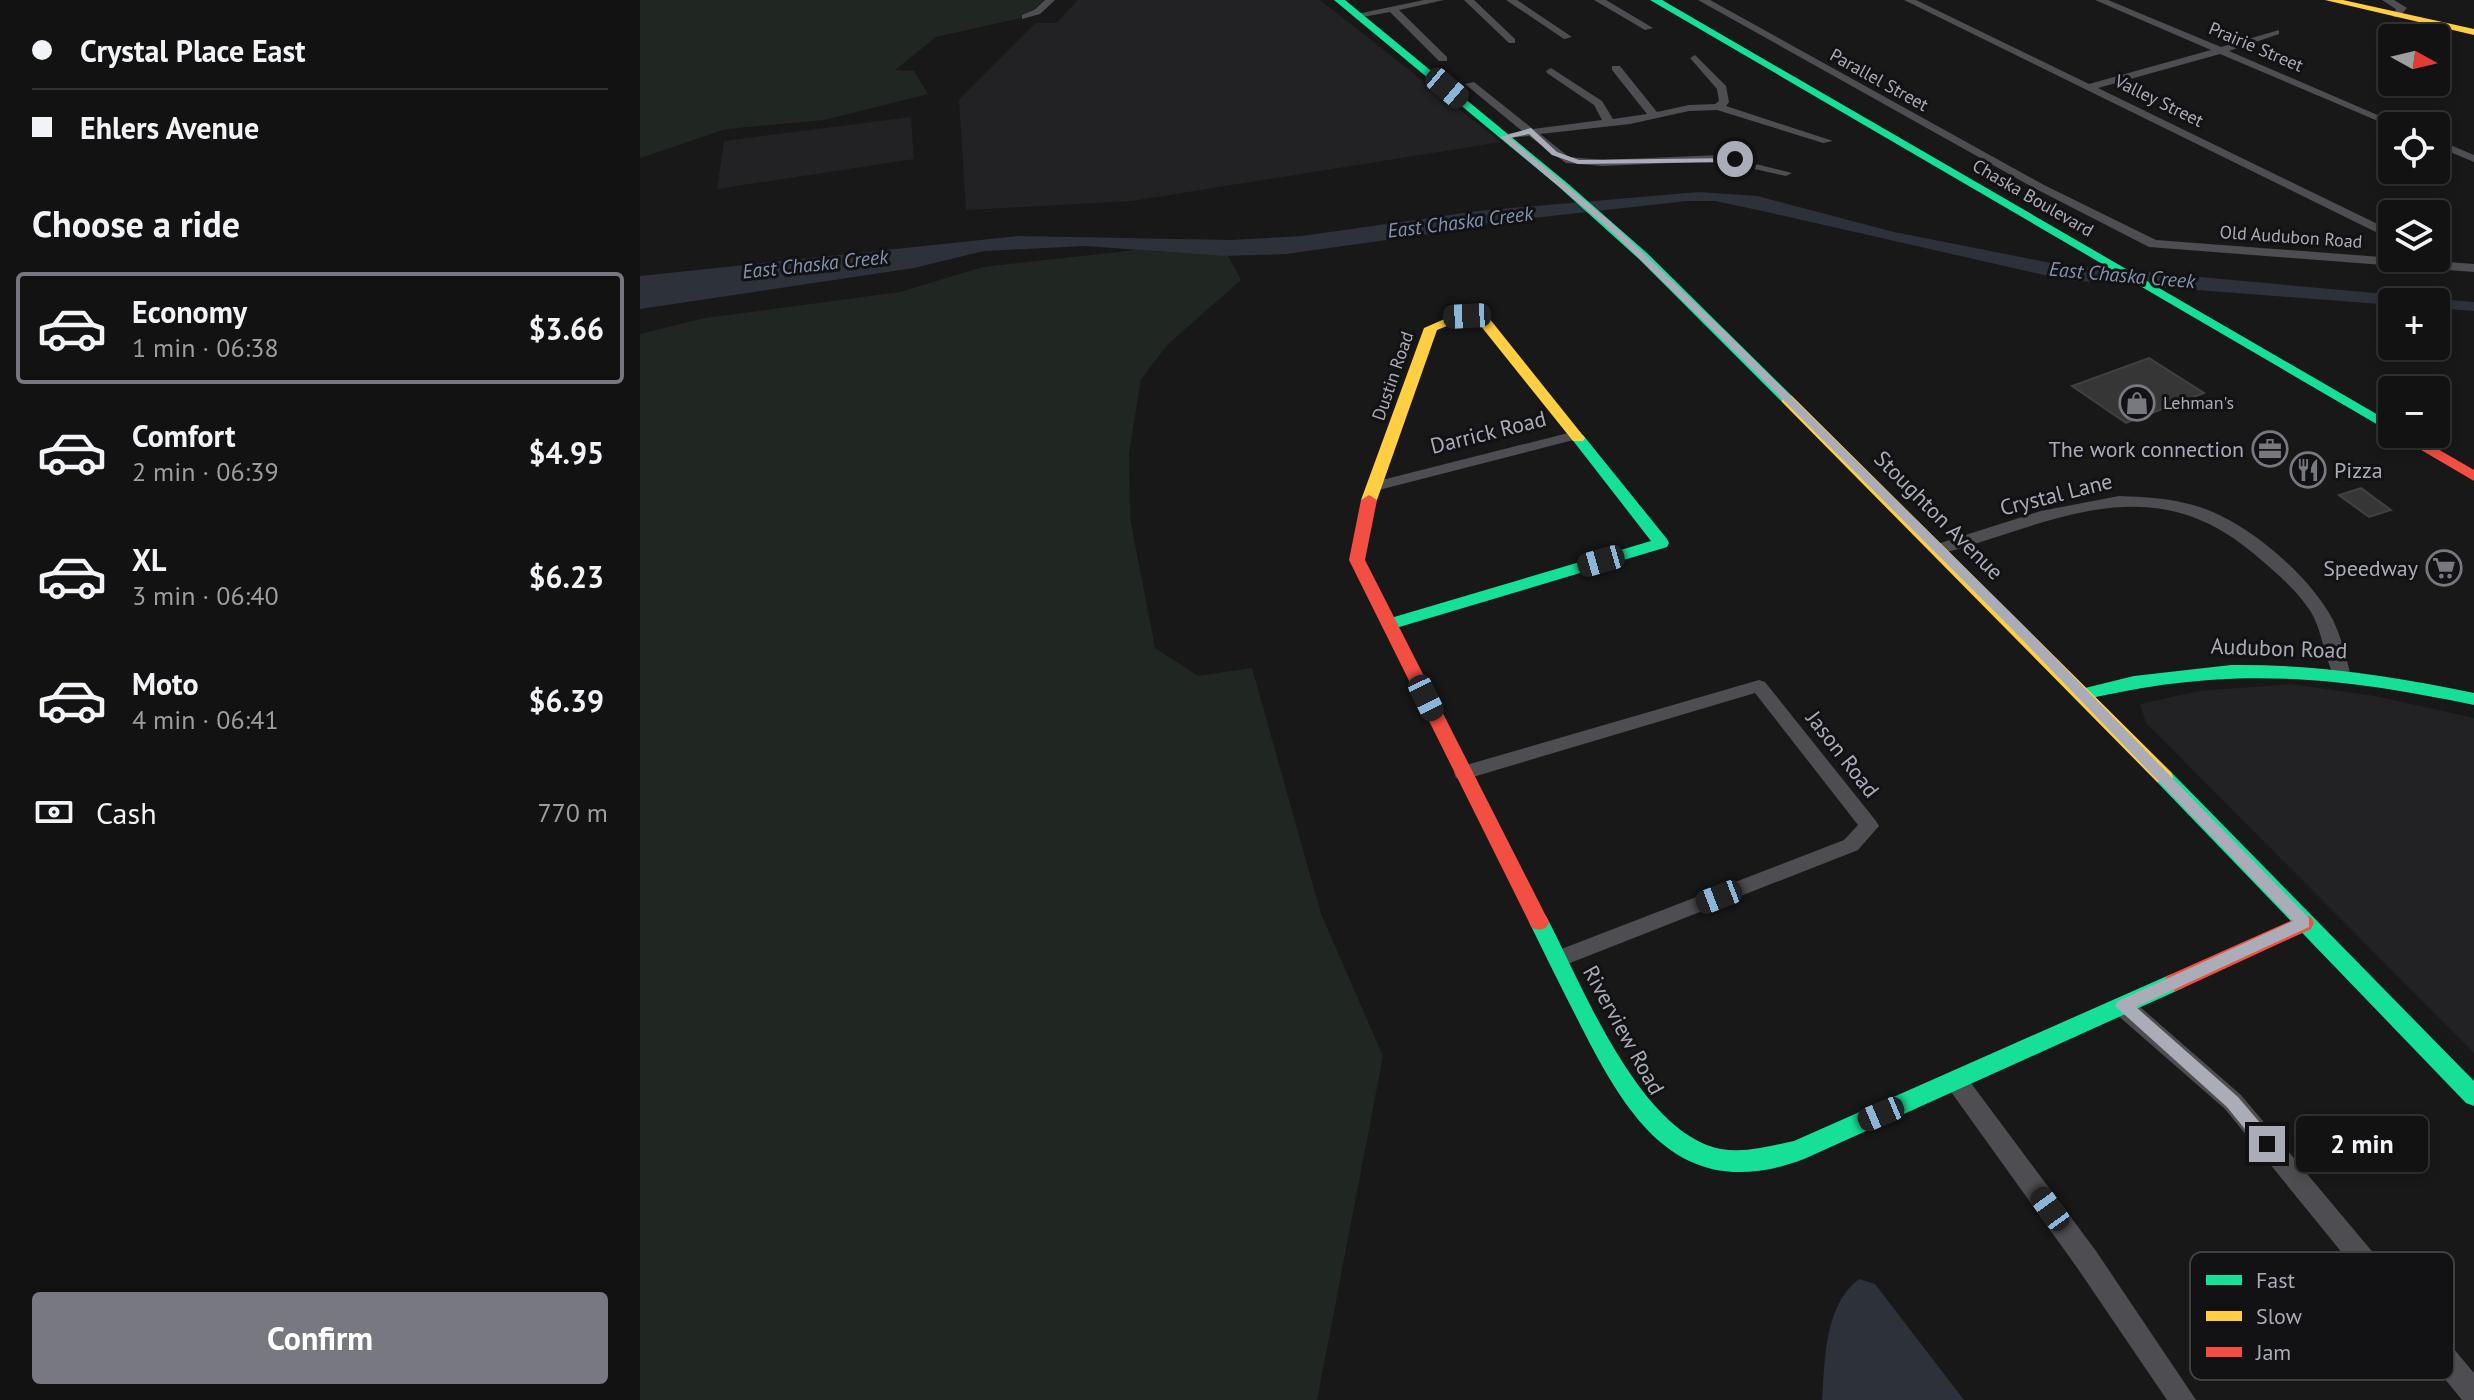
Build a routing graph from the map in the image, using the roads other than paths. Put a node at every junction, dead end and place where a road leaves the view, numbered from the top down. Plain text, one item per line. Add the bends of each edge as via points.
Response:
1 (1050, 0) edge
2 (1339, 0) edge
3 (1439, 0) edge
4 (1469, 0) edge
5 (1511, 0) edge
6 (1599, 0) edge
7 (1655, 0) edge
8 (1703, 0) edge
9 (1909, 0) edge
10 (2100, 0) edge
11 (2330, 0) edge
12 (2392, 8) edge
13 (1393, 9) junction
14 (1357, 15) junction
15 (1025, 17) dead end
16 (1648, 28) dead end
17 (2276, 32) dead end
18 (2474, 32) edge
19 (1567, 37) dead end
20 (1512, 41) dead end
21 (2220, 51) junction
22 (1695, 58) dead end
23 (1443, 59) dead end
24 (1616, 68) dead end
25 (1551, 71) dead end
26 (1470, 84) dead end
27 (2090, 87) junction
28 (1718, 107) junction
29 (1653, 114) junction
30 (2378, 118) edge
31 (1609, 122) junction
32 (1531, 131) junction
33 (1504, 137) junction
34 (1827, 141) dead end
35 (2450, 148) edge
36 (2474, 159) edge
37 (1786, 173) dead end
38 (2378, 229) edge
39 (2153, 244) joint
40 (2378, 258) edge
41 (2450, 264) edge
42 (2474, 268) edge
43 (2378, 421) edge
44 (1576, 435) junction
45 (2425, 448) edge
46 (2474, 476) edge
47 (1375, 486) junction
48 (1940, 549) junction
49 (1390, 624) junction
50 (2341, 673) junction
51 (2083, 694) junction
52 (2474, 699) edge
53 (1463, 773) junction
54 (2304, 923) junction
55 (1558, 959) junction
56 (2123, 1006) junction
57 (1957, 1082) junction
58 (2474, 1096) edge
59 (2357, 1252) edge
60 (2454, 1370) edge
61 (2474, 1394) edge
62 (2183, 1400) edge

1 - 15 street
2 - 14 street, Stoughton Avenue
3 - 13 street
4 - 20 street
5 - 19 street
6 - 16 street
7 - 43 street, Chaska Boulevard
8 - 39 street, Parallel Street
9 - 27 street, Valley Street
10 - 21 street, Prairie Street
11 - 12 street
12 - 18 street
13 - 14 street
13 - 23 street
14 - 33 street, Stoughton Avenue
17 - 21 street
21 - 27 street
21 - 30 street, Prairie Street
22 - 28 street via 1725,96
24 - 29 street
25 - 31 street via 1598,103
26 - 32 street
27 - 38 street, Valley Street
28 - 29 street
28 - 34 street
29 - 31 street
31 - 32 street
32 - 33 street
32 - 37 street via 1566,160 1719,158
33 - 48 street, Stoughton Avenue via 1610,226
35 - 36 street
39 - 40 street, Old Audubon Road
41 - 42 street, Old Audubon Road
44 - 47 street, Darrick Road
44 - 47 street, Dustin Road via 1484,321 1450,317 1431,328
44 - 49 street, Darrick Road via 1661,543
45 - 46 street
47 - 49 street, Riverview Road via 1357,560
48 - 50 street, Crystal Lane via 2117,499 2150,499 2188,508 2226,525 2303,586 2322,612
48 - 51 street, Stoughton Avenue
49 - 53 street, Riverview Road
50 - 51 street, Audubon Road via 2193,669 2125,680
50 - 52 street, Audubon Road
51 - 54 street, Stoughton Avenue
53 - 55 street, Riverview Road
53 - 55 street, Jason Road via 1759,686 1869,826 1851,845
54 - 56 street, Riverview Road
54 - 58 street, Stoughton Avenue
55 - 57 street, Riverview Road via 1615,1072 1648,1122 1696,1155 1747,1163 1779,1156
56 - 57 street, Riverview Road
56 - 59 street via 2233,1102
57 - 62 street
60 - 61 street

